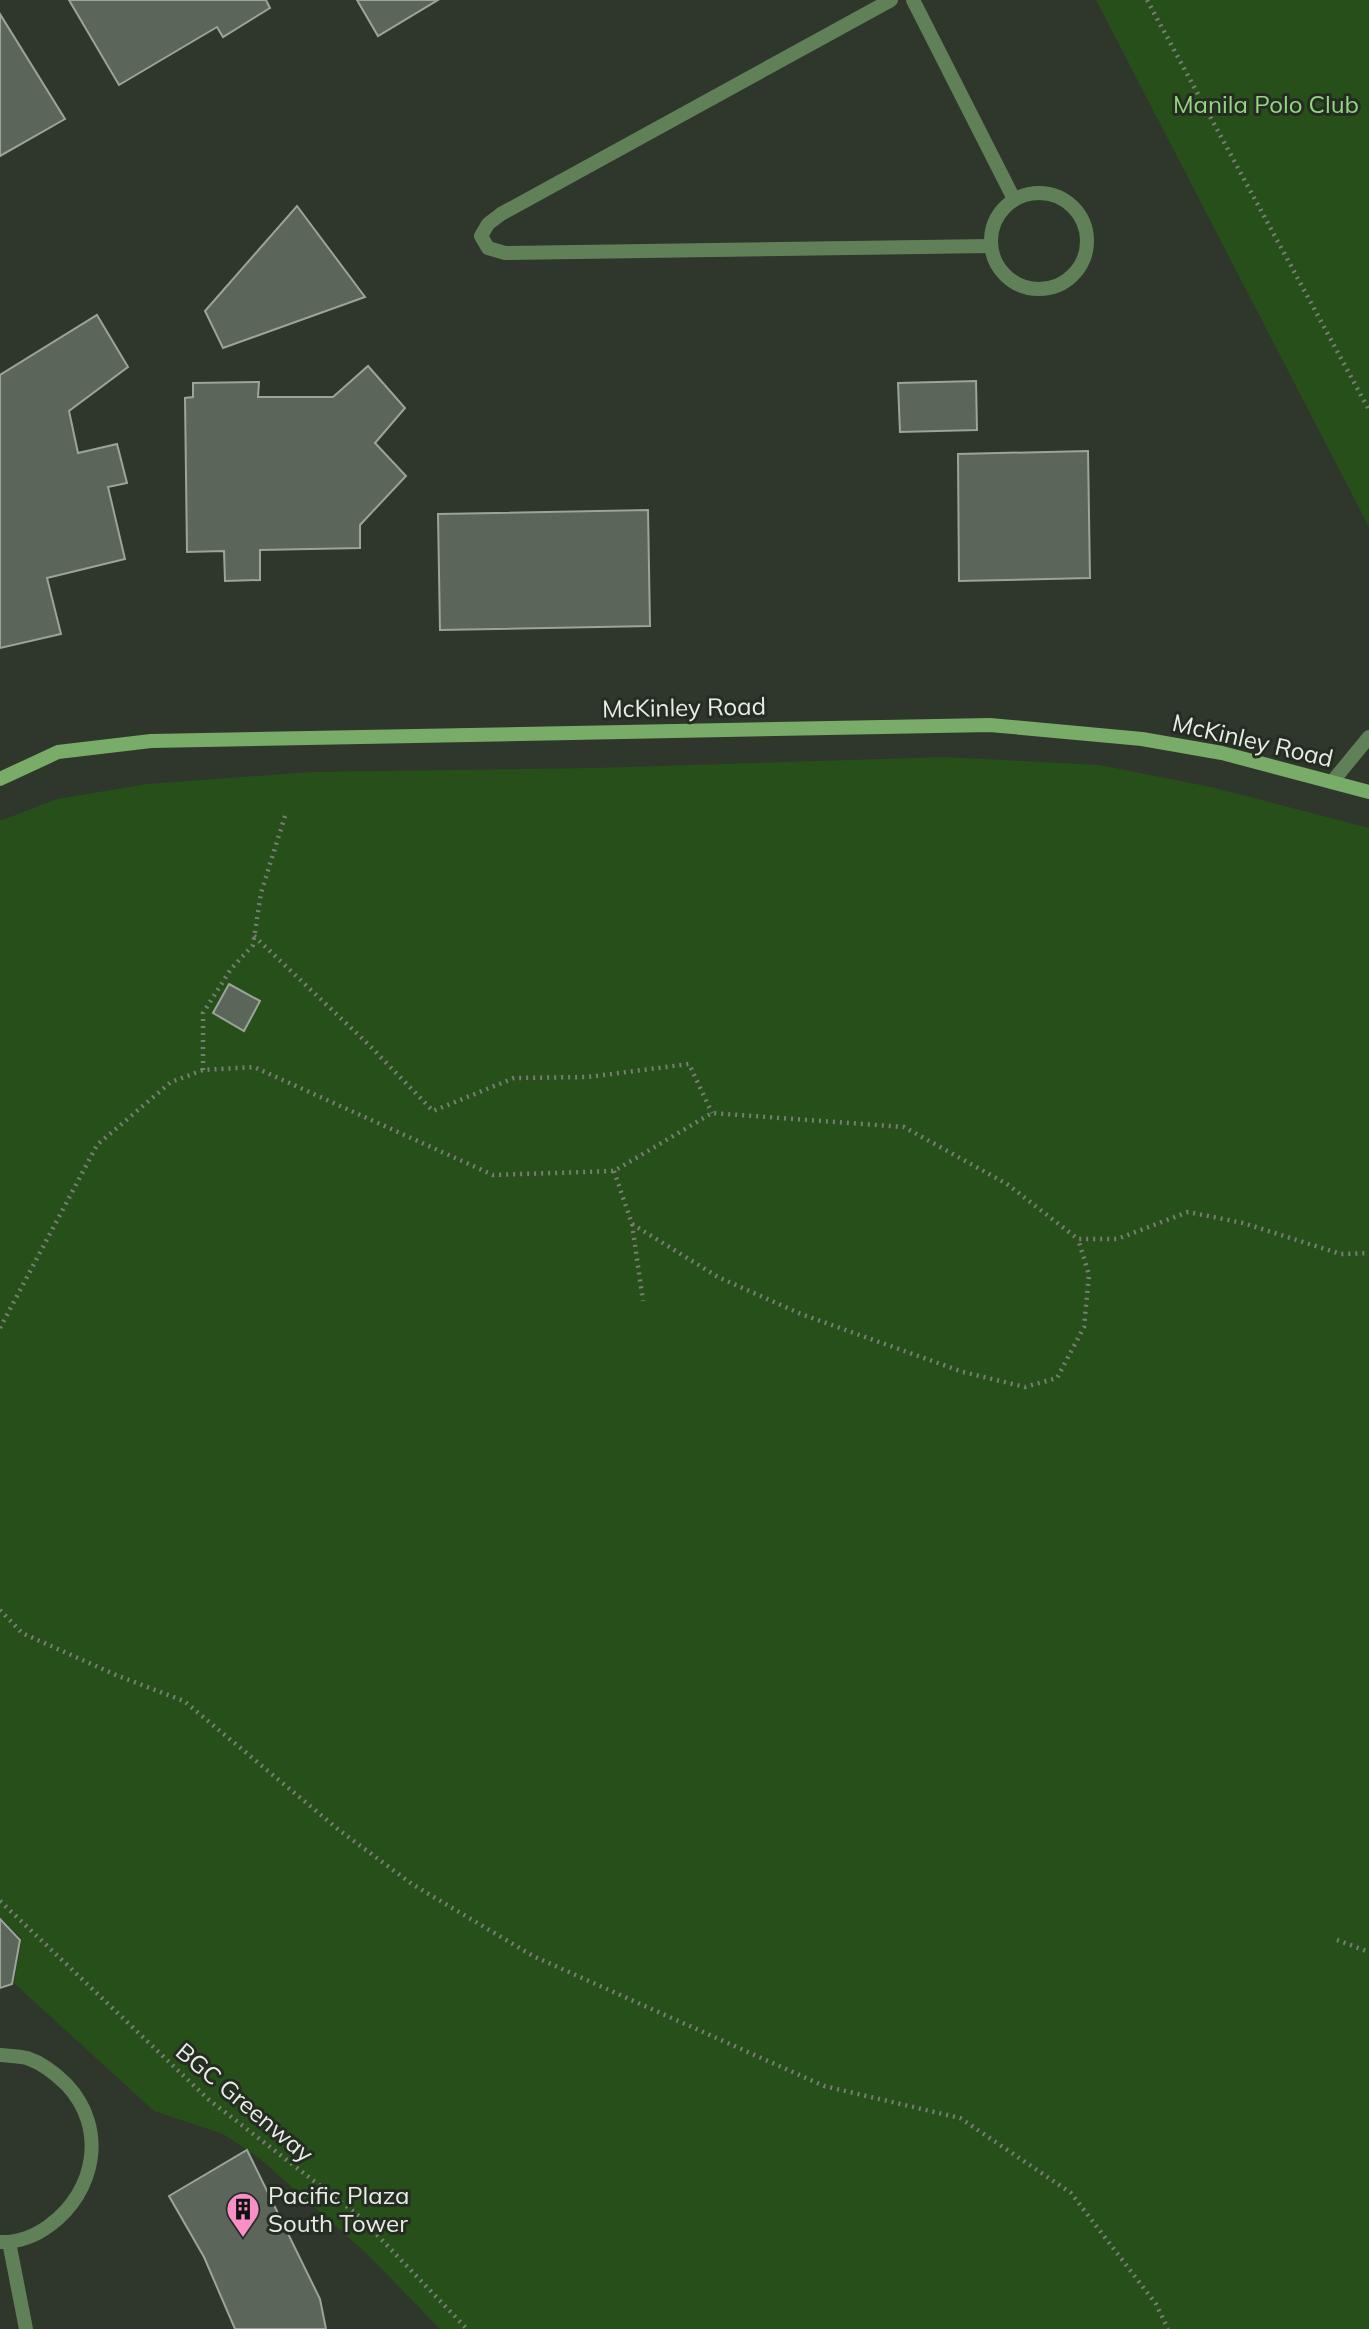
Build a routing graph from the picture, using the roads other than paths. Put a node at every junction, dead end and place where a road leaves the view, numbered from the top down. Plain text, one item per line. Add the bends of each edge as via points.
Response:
1 (891, 0) edge
2 (913, 0) edge
3 (1014, 199) junction
4 (990, 246) junction
5 (1369, 737) edge
6 (0, 779) edge
7 (1332, 782) junction
8 (1369, 792) edge
9 (0, 2055) edge
10 (4, 2242) edge
11 (26, 2329) edge

1 - 4 street via 501,214 481,236 488,248 505,253
2 - 3 street
3 - 4 street via 995,219
3 - 4 street via 1048,193 1065,199 1086,226 1084,260 1060,285 1037,290 1015,284 998,268
5 - 7 street
6 - 7 main road, McKinley Road via 58,752 152,741 990,725 1142,739 1222,753
7 - 8 main road, McKinley Road
9 - 10 street via 27,2059 55,2073 77,2096 90,2125 92,2157 83,2188 65,2214 40,2233
10 - 11 street

